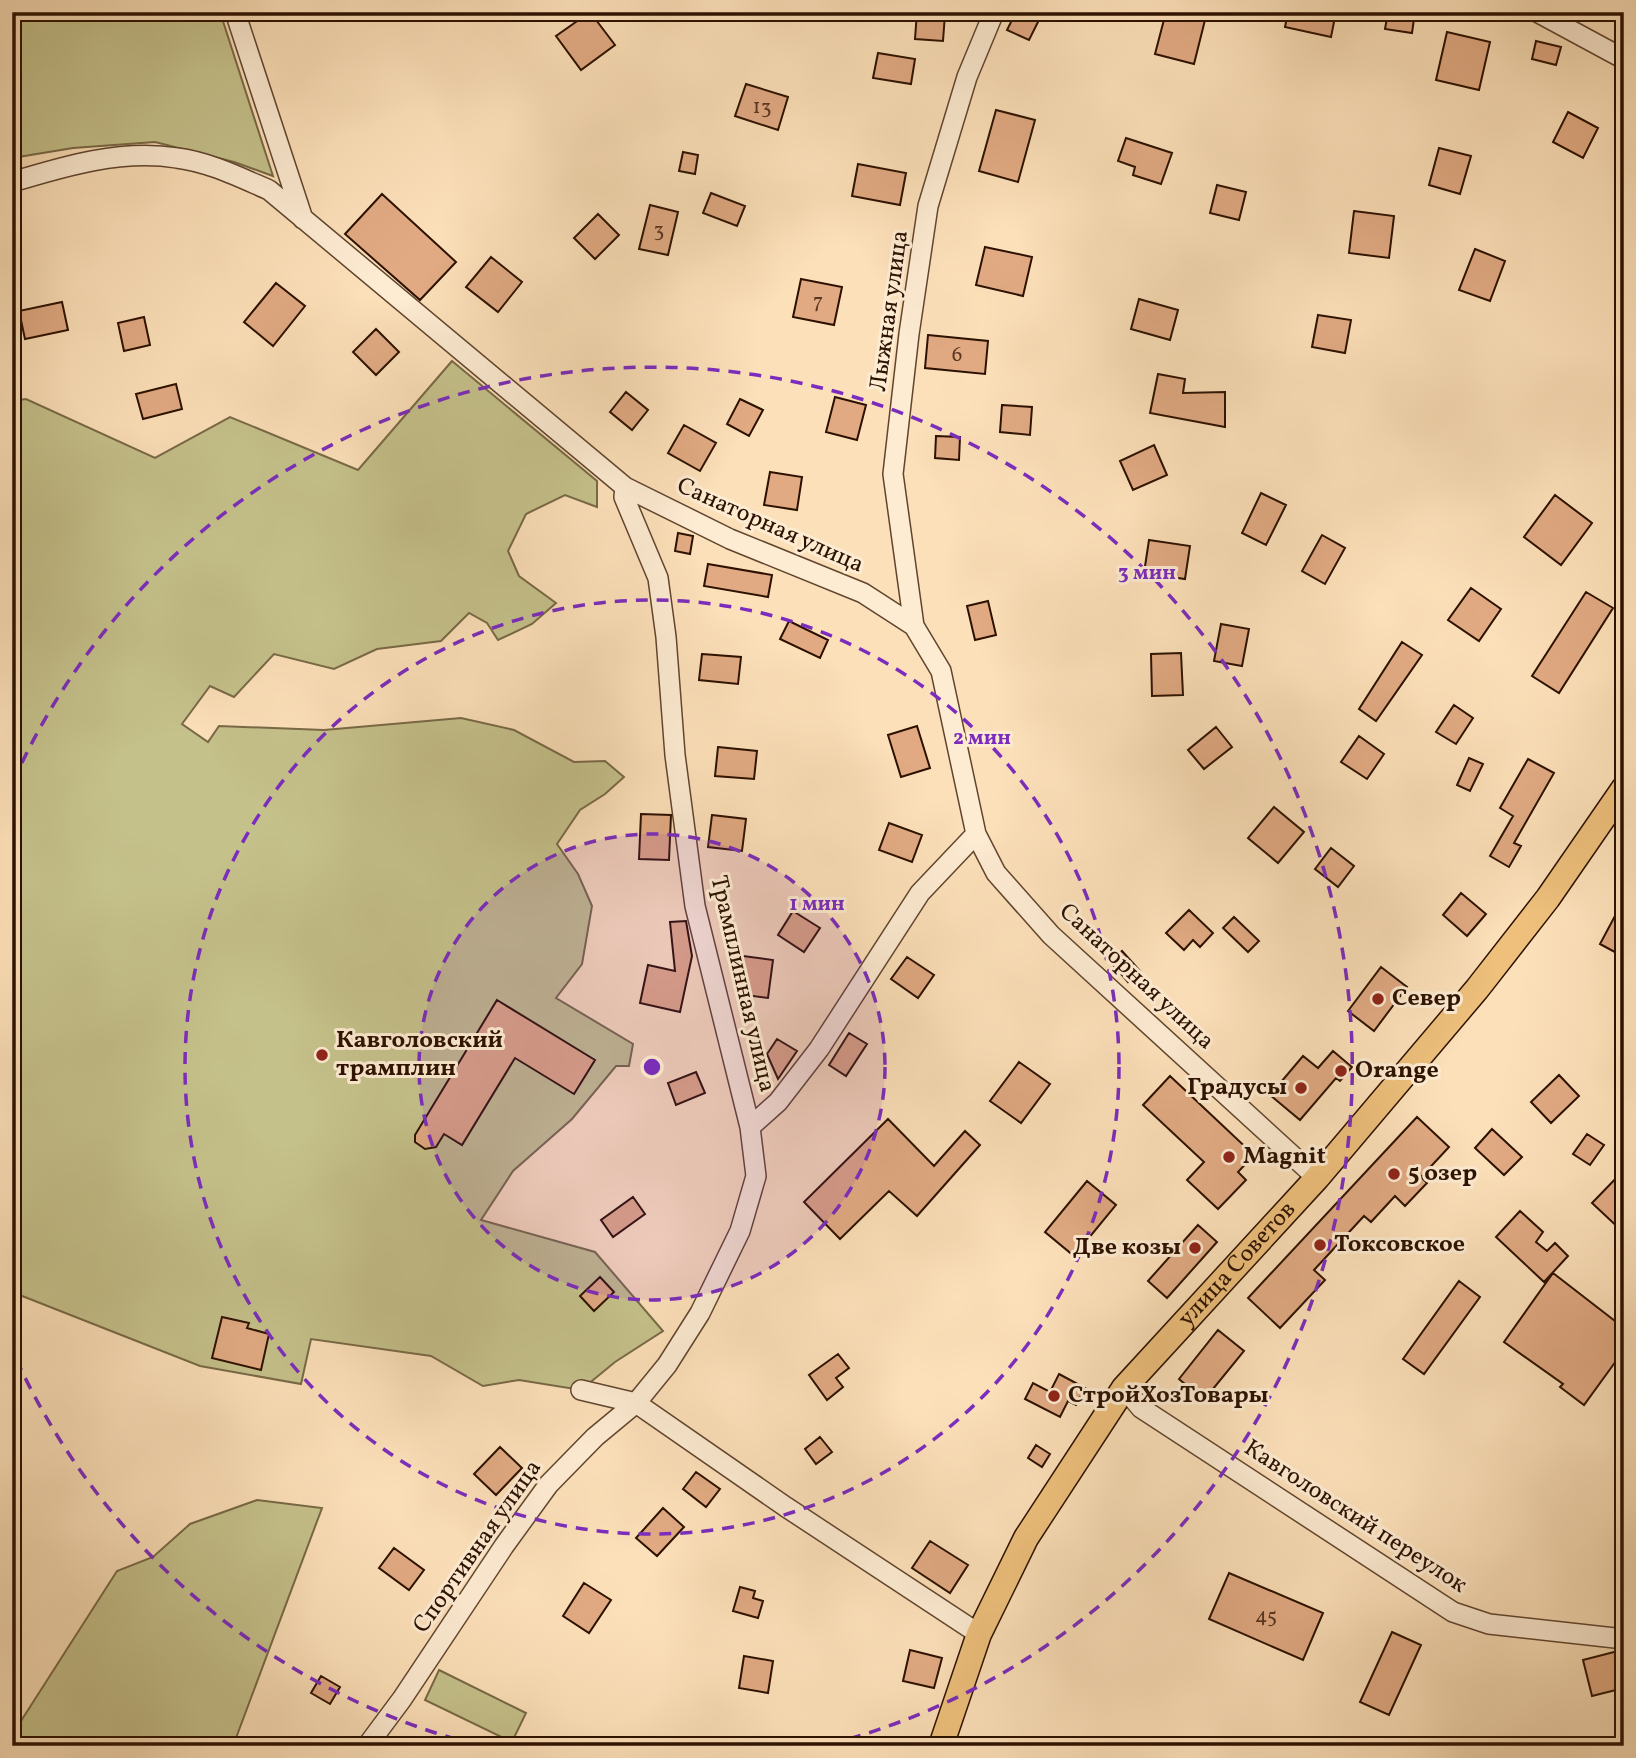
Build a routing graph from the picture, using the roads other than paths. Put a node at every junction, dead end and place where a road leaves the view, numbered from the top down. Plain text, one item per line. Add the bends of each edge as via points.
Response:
1 (235, 12) edge
2 (994, 12) edge
3 (1537, 12) edge
4 (1624, 59) edge
5 (12, 182) edge
6 (303, 220) junction
7 (625, 487) junction
8 (914, 626) junction
9 (1624, 788) edge
10 (976, 834) junction
11 (750, 1127) junction
12 (1317, 1178) junction
13 (1124, 1388) junction
14 (580, 1390) dead end
15 (636, 1403) junction
16 (979, 1634) junction
17 (1624, 1639) edge
18 (367, 1746) edge
19 (941, 1746) edge

1 - 6 street
2 - 8 street, Лыжная улица via 967,77 929,206 909,334 893,474
3 - 4 street
5 - 6 street, Санаторная улица via 130,154 178,158 269,190
6 - 7 street, Санаторная улица
7 - 8 street, Санаторная улица via 730,540 863,593
7 - 11 street, Трамплинная улица via 624,497 658,578 695,906
8 - 10 street, Санаторная улица via 941,671
9 - 12 main road, улица Советов via 1501,960
10 - 11 street, Трамплинная улица via 920,893 819,1049 778,1102
10 - 12 street, Санаторная улица via 996,873 1051,935
11 - 15 street, Спортивная улица via 756,1176 740,1231 700,1313
12 - 13 main road, улица Советов
13 - 16 main road, улица Советов via 1026,1538
13 - 17 street, Кавголовский переулок via 1141,1408 1453,1612 1489,1624
14 - 15 street
15 - 16 street
15 - 18 street, Спортивная улица via 549,1483
16 - 19 main road, улица Советов

